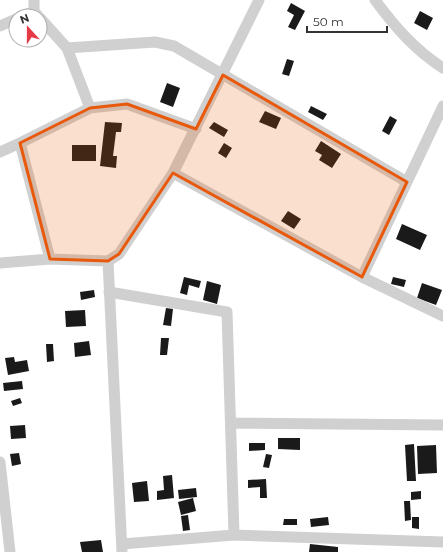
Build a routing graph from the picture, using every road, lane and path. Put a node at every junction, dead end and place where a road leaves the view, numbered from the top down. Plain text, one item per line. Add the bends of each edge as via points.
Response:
1 (259, 0) edge
2 (375, 0) edge
3 (48, 26) edge
4 (67, 48) junction
5 (443, 68) edge
6 (223, 76) junction
7 (443, 106) edge
8 (90, 108) junction
9 (196, 128) junction
10 (20, 143) junction
11 (0, 152) edge
12 (173, 173) junction
13 (407, 182) junction
14 (50, 259) junction
15 (108, 261) junction
16 (0, 263) edge
17 (362, 277) junction
18 (109, 292) junction
19 (443, 316) edge
20 (230, 423) junction
21 (443, 425) edge
22 (0, 462) edge
23 (234, 535) junction
24 (443, 542) edge
25 (122, 548) edge
26 (10, 552) edge

1 - 6 street
2 - 5 street via 401,33 424,56
3 - 4 street
4 - 6 street via 155,42 174,46
4 - 8 street
6 - 9 street
6 - 13 street
7 - 13 street
8 - 9 street via 127,104
8 - 10 street
9 - 12 street
10 - 11 street
10 - 14 street
12 - 15 street via 119,254
12 - 17 street
13 - 17 street
14 - 15 street
14 - 16 street
15 - 18 street
17 - 19 street
18 - 20 street via 227,312
18 - 25 street
20 - 21 street
20 - 23 street
22 - 26 street
23 - 24 street
23 - 25 street

